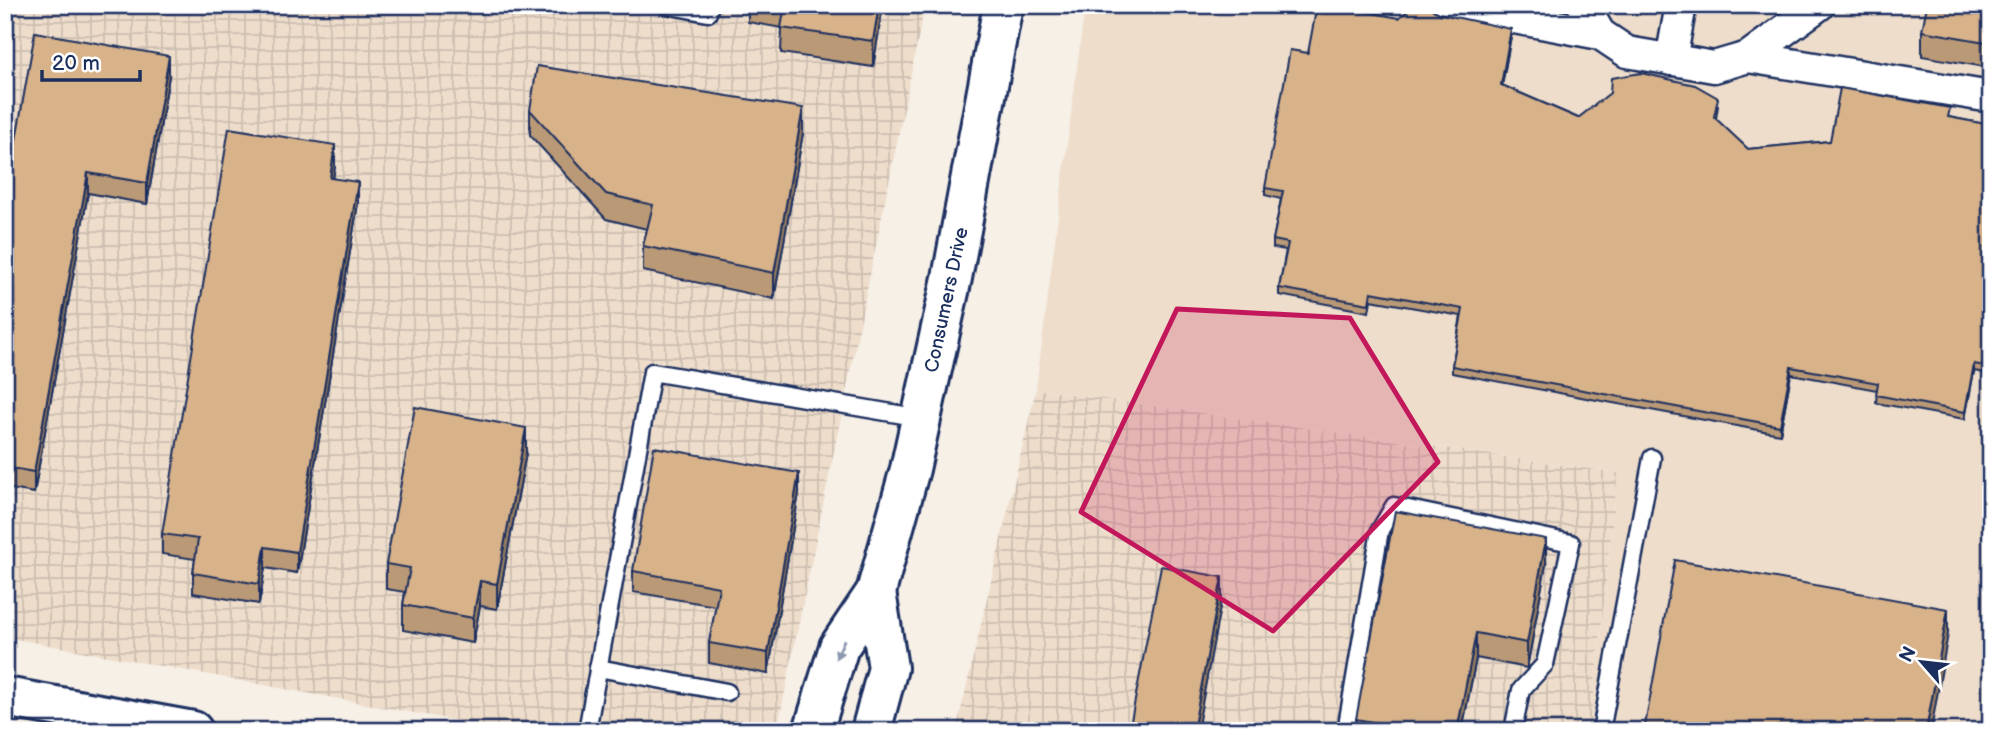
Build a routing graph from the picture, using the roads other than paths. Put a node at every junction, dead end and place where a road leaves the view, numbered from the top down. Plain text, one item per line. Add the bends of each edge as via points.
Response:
1 (666, 5) edge
2 (710, 5) edge
3 (1003, 5) edge
4 (1444, 5) edge
5 (1583, 5) edge
6 (1681, 5) edge
7 (1819, 5) edge
8 (1600, 34) junction
9 (1748, 57) junction
10 (1671, 60) junction
11 (1991, 97) edge
12 (922, 418) junction
13 (1652, 458) dead end
14 (876, 592) junction
15 (598, 668) junction
16 (727, 692) dead end
17 (5, 696) edge
18 (72, 720) edge
19 (193, 731) edge
20 (587, 731) edge
21 (813, 731) edge
22 (871, 731) edge
23 (1346, 731) edge
24 (1513, 731) edge
25 (1601, 731) edge

1 - 2 lane via 708,13
3 - 12 main road, Consumers Drive
4 - 8 street
5 - 8 street
6 - 10 street
7 - 9 street
8 - 10 street via 1627,52
9 - 10 street via 1714,67
9 - 11 street
12 - 14 main road, Consumers Drive
12 - 15 lane via 652,372
13 - 25 lane
14 -> 21 main road, Consumers Drive via 839,647
14 - 22 main road, Consumers Drive via 888,668
15 - 16 lane
15 - 20 lane
17 - 18 main road
18 - 19 main road
23 - 24 lane via 1380,530 1394,506 1572,542 1545,664 1521,690

